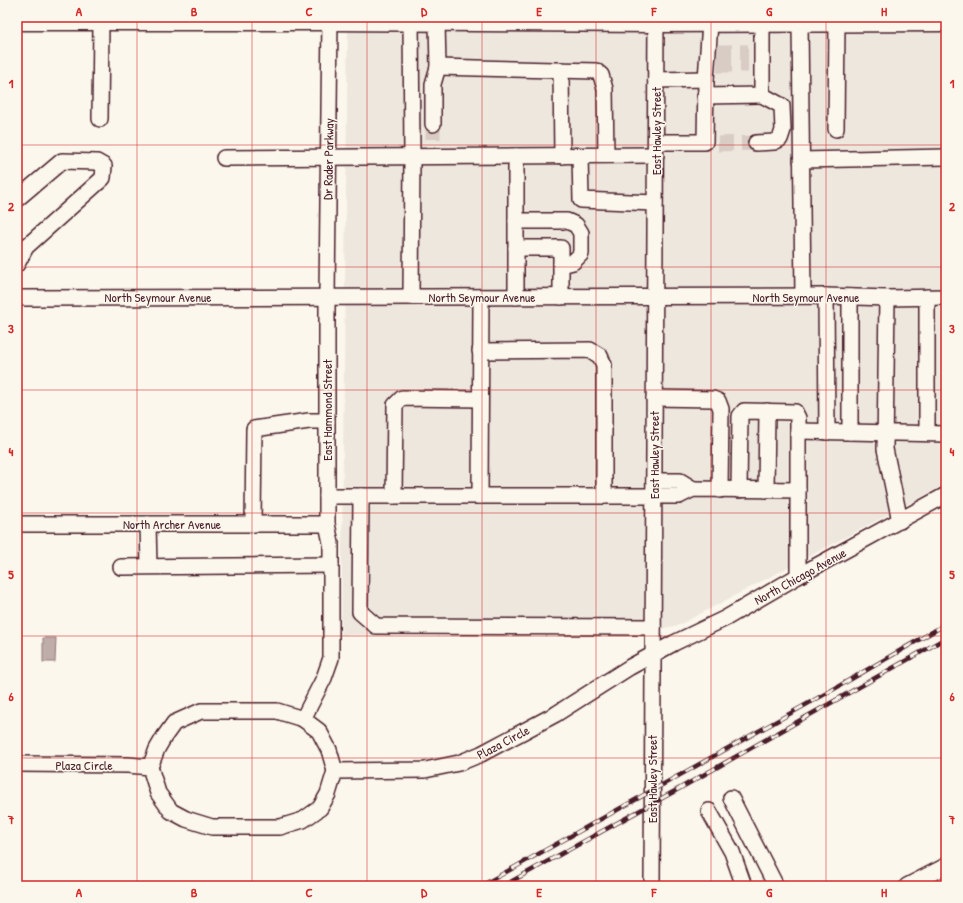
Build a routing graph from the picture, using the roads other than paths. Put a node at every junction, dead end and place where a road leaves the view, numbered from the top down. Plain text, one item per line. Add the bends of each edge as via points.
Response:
1 (140, 19) edge
2 (207, 19) edge
3 (330, 19) edge
4 (411, 19) edge
5 (110, 20) edge
6 (447, 20) edge
7 (490, 20) edge
8 (518, 20) edge
9 (565, 20) edge
10 (656, 20) edge
11 (732, 20) edge
12 (877, 20) edge
13 (17, 21) edge
14 (756, 21) edge
15 (837, 22) junction
16 (946, 22) edge
17 (710, 23) junction
18 (800, 23) junction
19 (711, 63) junction
20 (438, 67) junction
21 (561, 70) junction
22 (656, 80) junction
23 (762, 94) junction
24 (705, 96) junction
25 (100, 119) dead end
26 (433, 124) tunnel mouth
27 (836, 129) dead end
28 (756, 143) tunnel mouth
29 (656, 148) junction
30 (516, 156) junction
31 (562, 156) junction
32 (580, 156) junction
33 (606, 156) junction
34 (328, 157) junction
35 (412, 157) junction
36 (946, 157) edge
37 (224, 158) dead end
38 (801, 160) junction
39 (17, 199) edge
40 (655, 203) junction
41 (516, 221) junction
42 (516, 248) junction
43 (17, 264) edge
44 (561, 264) junction
45 (655, 296) junction
46 (803, 296) junction
47 (826, 296) junction
48 (327, 297) junction
49 (412, 297) junction
50 (481, 297) junction
51 (516, 297) junction
52 (561, 297) junction
53 (850, 297) junction
54 (926, 297) junction
55 (946, 297) edge
56 (17, 298) edge
57 (886, 298) junction
58 (480, 351) junction
59 (654, 398) junction
60 (480, 399) junction
61 (767, 411) junction
62 (327, 421) junction
63 (798, 431) junction
64 (826, 432) junction
65 (850, 432) junction
66 (886, 432) junction
67 (927, 433) junction
68 (946, 434) edge
69 (654, 489) junction
70 (720, 490) junction
71 (739, 490) junction
72 (766, 490) junction
73 (798, 490) junction
74 (946, 495) edge
75 (327, 496) junction
76 (361, 496) junction
77 (394, 496) junction
78 (480, 496) junction
79 (604, 496) junction
80 (900, 521) junction
81 (17, 524) edge
82 (148, 524) junction
83 (253, 524) junction
84 (327, 524) junction
85 (332, 565) junction
86 (149, 566) junction
87 (121, 567) dead end
88 (798, 576) junction
89 (653, 627) junction
90 (653, 655) junction
91 (303, 718) junction
92 (17, 764) edge
93 (150, 767) junction
94 (334, 771) junction
95 (731, 798) dead end
96 (709, 811) dead end
97 (946, 866) edge
98 (652, 886) edge
99 (744, 886) edge
100 (776, 886) edge
101 (907, 886) edge

1 - 2 main road
1 - 5 main road
2 - 3 main road
3 - 4 main road
3 - 34 street, Dr Rader Parkway
4 - 6 main road
4 - 35 street
5 - 13 main road
5 - 25 street
6 - 7 main road
6 - 20 street
7 - 8 main road
8 - 9 main road
9 - 10 main road
10 - 17 main road
10 - 22 street, East Hawley Street
11 - 14 main road
11 - 17 main road
12 - 15 main road
12 - 16 main road
14 - 18 main road
14 - 23 street via 755,58
15 - 18 main road
15 - 27 street
17 - 19 street
18 - 38 street
19 - 22 street
19 - 24 street
20 - 21 street
20 - 26 street via 433,84
21 - 31 street
21 - 33 street via 596,71 601,75 605,89
22 - 29 street, East Hawley Street
23 - 24 street
23 - 28 street via 782,106 784,130 780,139 774,142
24 - 29 street via 712,143
29 - 33 street
29 - 40 street, East Hawley Street
30 - 31 street
30 - 35 street via 433,152
30 - 41 street
31 - 32 street
32 - 33 street
32 - 40 street via 581,200
34 - 35 street
34 - 37 street
34 - 48 street, Dr Rader Parkway
35 - 49 street
36 - 38 street
38 - 46 street
39 - 43 street via 62,161 98,162 104,166 103,178 26,247
40 - 45 street, East Hawley Street
41 - 42 street
41 - 44 street via 567,221 576,225 581,233 581,254 572,262
42 - 44 street via 561,248
42 - 51 street
44 - 52 street
45 - 46 street, North Seymour Avenue
45 - 52 street, North Seymour Avenue
45 - 59 street, East Hawley Street
46 - 47 street, North Seymour Avenue
47 - 53 street, North Seymour Avenue
47 - 64 street
48 - 49 street, North Seymour Avenue
48 - 56 street, North Seymour Avenue
48 - 62 street, East Hammond Street
49 - 50 street, North Seymour Avenue
50 - 51 street, North Seymour Avenue
50 - 58 street
51 - 52 street, North Seymour Avenue
53 - 57 street, North Seymour Avenue
53 - 65 street
54 - 55 street, North Seymour Avenue
54 - 57 street, North Seymour Avenue
54 - 67 street
57 - 66 street
58 - 60 street
58 - 79 street via 590,350 600,356 604,365
59 - 69 street, East Hawley Street
59 - 70 street via 718,401 721,409
60 - 77 street via 402,398 395,405
60 - 78 street
61 - 63 street via 795,412 798,418
61 - 71 street via 744,411 740,416
61 - 72 street
62 - 75 street, East Hammond Street
62 - 83 street via 254,429
63 - 64 street
63 - 73 street
64 - 65 street
65 - 66 street
66 - 67 street
66 - 80 street via 885,449
67 - 68 street
69 - 70 street via 680,481 693,489
69 - 79 street
69 - 89 street, East Hawley Street
70 - 71 street
71 - 72 street
72 - 73 street
73 - 88 street
74 - 80 street, North Chicago Avenue
75 - 76 street
75 - 84 street, East Hammond Street
76 - 77 street
76 - 89 street via 360,612 376,626
77 - 78 street
78 - 79 street
80 - 88 street, North Chicago Avenue
81 - 82 street, North Archer Avenue
82 - 83 street, North Archer Avenue
82 - 86 street
83 - 84 street, North Archer Avenue
84 - 85 street, East Hammond Street via 332,542
85 - 86 street
85 - 91 street, East Hammond Street via 331,658 324,678
86 - 87 street
88 - 90 street, North Chicago Avenue via 726,618
89 - 90 street, East Hawley Street
90 - 94 street, Plaza Circle via 556,714 459,763 425,770
90 - 98 street, East Hawley Street
91 - 93 street via 277,711 201,711 174,723 157,749
91 - 94 street via 319,731 329,750
92 - 93 street, Plaza Circle
93 - 94 street via 158,793 171,811 212,827 280,827 303,820 320,808 328,794
95 - 100 street
96 - 99 street via 732,852
97 - 101 street

